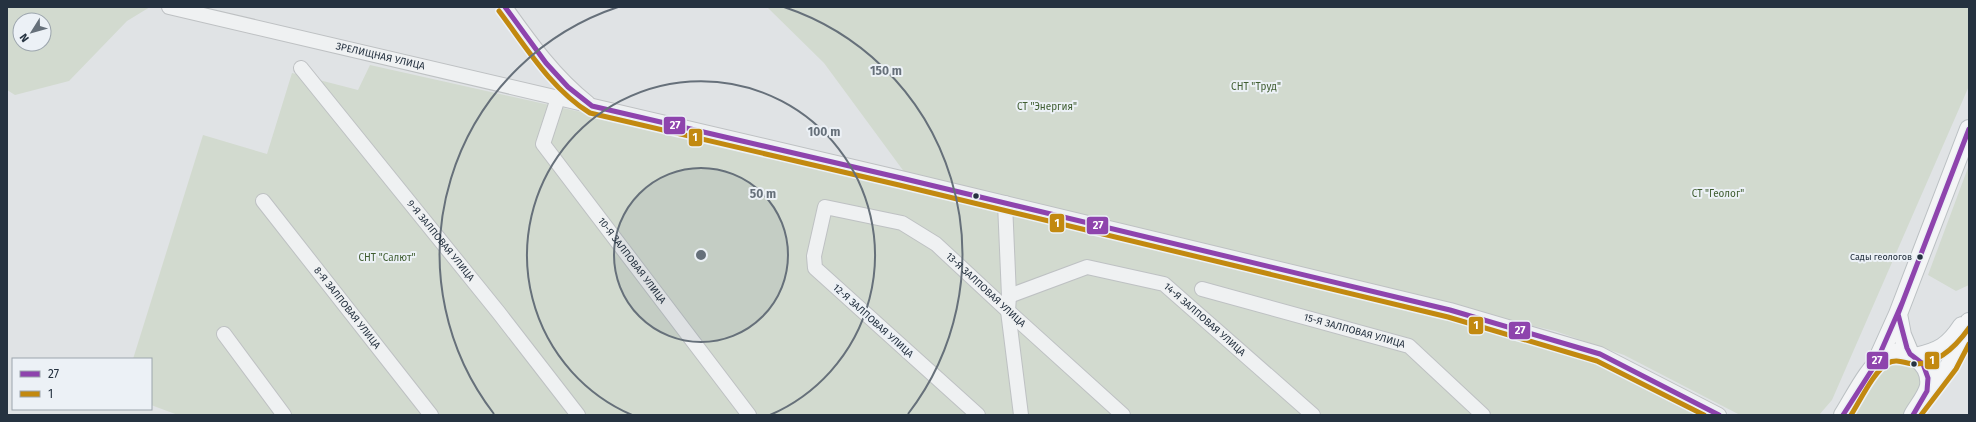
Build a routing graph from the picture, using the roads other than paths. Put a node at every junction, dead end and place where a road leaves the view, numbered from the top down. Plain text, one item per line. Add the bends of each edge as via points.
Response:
1 (168, 7) edge
2 (505, 7) edge
3 (301, 68) dead end
4 (558, 98) junction
5 (592, 106) junction
6 (1969, 128) edge
7 (263, 201) dead end
8 (1005, 203) junction
9 (825, 207) joint
10 (1202, 289) dead end
11 (1009, 296) junction
12 (1008, 311) junction
13 (1898, 314) junction
14 (1969, 315) edge
15 (1969, 322) edge
16 (224, 334) dead end
17 (1913, 356) junction
18 (1875, 365) junction
19 (1924, 397) junction
20 (284, 415) edge
21 (431, 415) edge
22 (578, 415) edge
23 (749, 415) edge
24 (978, 415) edge
25 (1021, 415) edge
26 (1123, 415) edge
27 (1313, 415) edge
28 (1483, 415) edge
29 (1719, 415) edge
30 (1843, 415) edge
31 (1913, 415) edge

1 - 4 street, ЗРЕЛИЩНАЯ УЛИЦА
2 - 5 street, ЗРЕЛИЩНАЯ УЛИЦА via 546,63 568,87
3 - 22 street, 9-Я ЗАЛПОВАЯ УЛИЦА
4 - 5 street, ЗРЕЛИЩНАЯ УЛИЦА
4 - 23 street, 10-Я ЗАЛПОВАЯ УЛИЦА via 543,144
5 - 8 street, ЗРЕЛИЩНАЯ УЛИЦА
6 - 13 main road
7 - 21 street, 8-Я ЗАЛПОВАЯ УЛИЦА
8 - 11 street
8 - 29 street, ЗРЕЛИЩНАЯ УЛИЦА via 1450,310 1600,354
9 - 12 street, 13-Я ЗАЛПОВАЯ УЛИЦА via 902,223 936,244
9 - 24 street, 12-Я ЗАЛПОВАЯ УЛИЦА via 814,256 815,268
10 - 28 street, 15-Я ЗАЛПОВАЯ УЛИЦА via 1409,346
11 - 12 street
11 - 27 street, 14-Я ЗАЛПОВАЯ УЛИЦА via 1087,267 1164,284
12 - 25 street
12 - 26 street, 13-Я ЗАЛПОВАЯ УЛИЦА
13 - 17 main road via 1902,335
13 - 18 main road
14 - 17 main road via 1945,347 1935,352
15 - 19 main road via 1963,343 1943,376
16 - 20 street
17 - 18 main road via 1900,352 1888,355
17 - 19 main road via 1924,365 1928,375 1929,385
18 - 30 main road
19 - 31 main road

